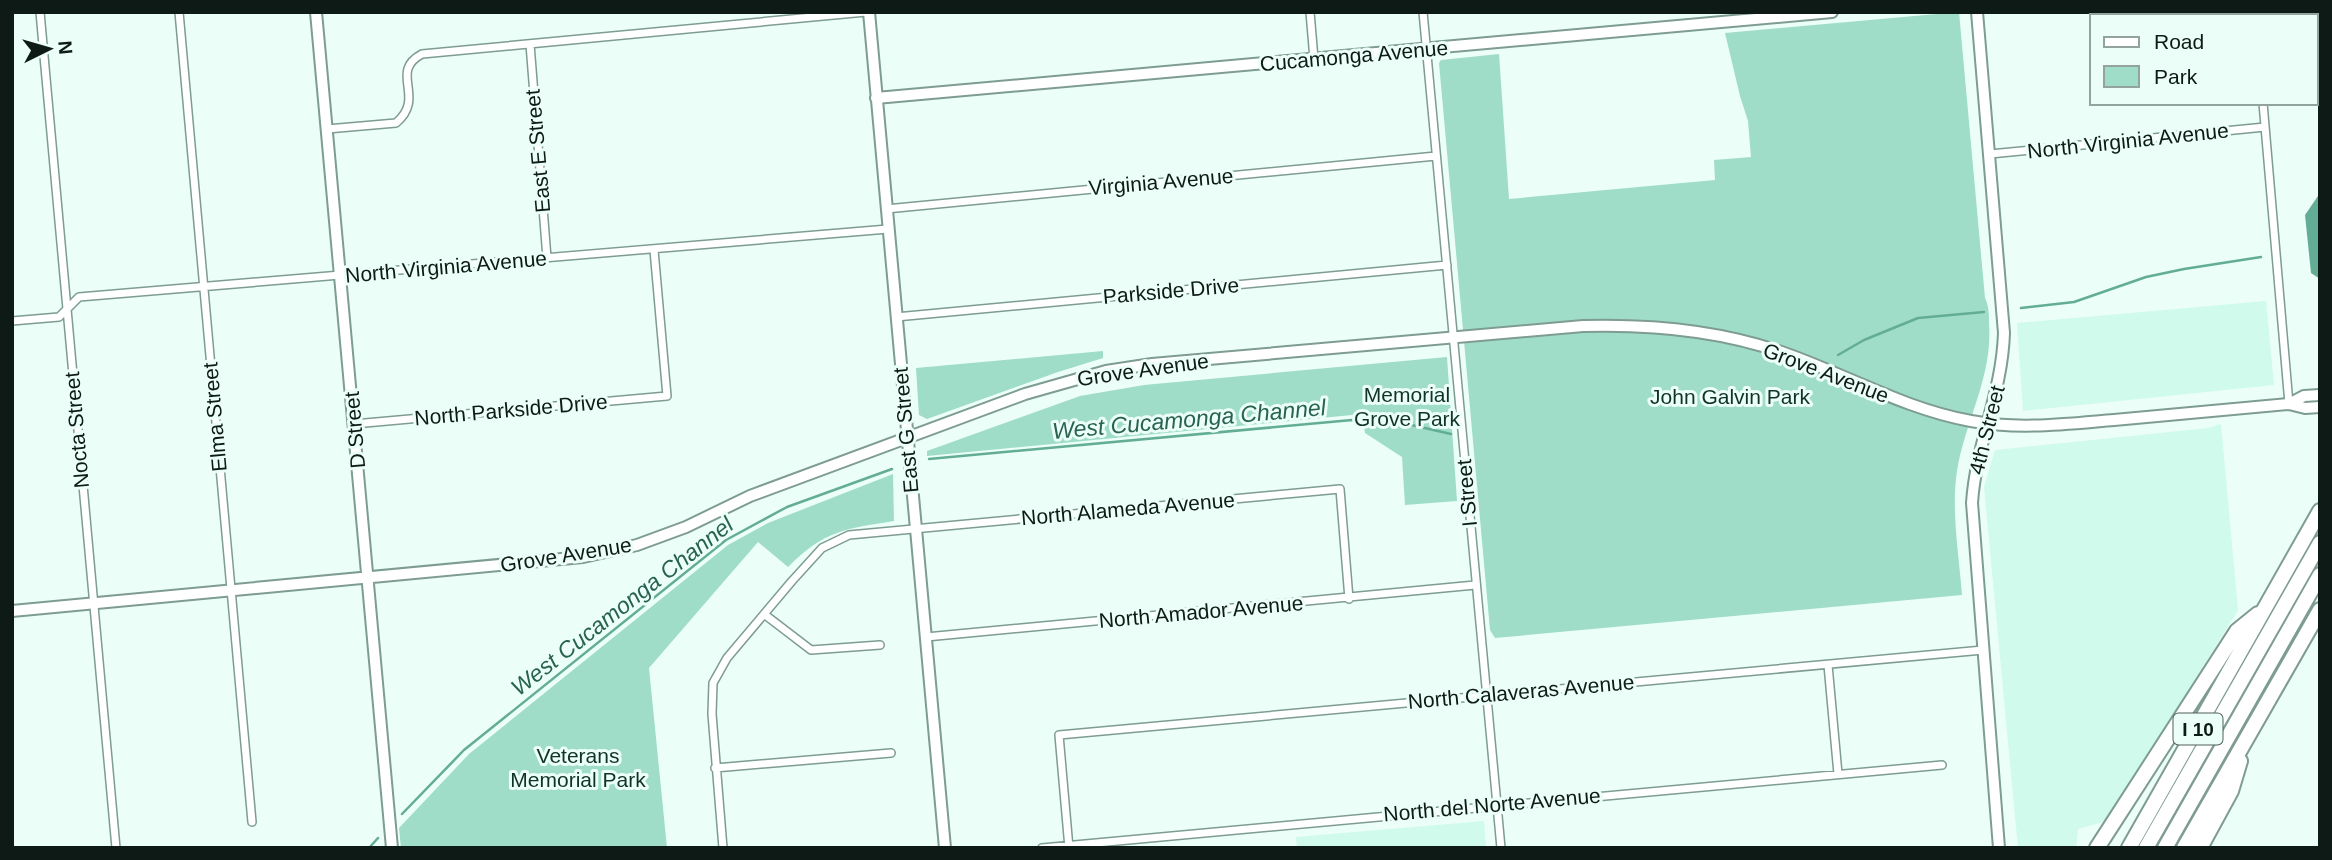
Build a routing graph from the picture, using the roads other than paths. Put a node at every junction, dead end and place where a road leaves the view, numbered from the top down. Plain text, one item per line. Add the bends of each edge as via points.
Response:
1 (40, 12) edge
2 (178, 12) edge
3 (316, 12) edge
4 (867, 12) edge
5 (1310, 12) edge
6 (1423, 12) edge
7 (1832, 12) edge
8 (1977, 12) edge
9 (1740, 17) edge
10 (530, 44) junction
11 (1426, 49) junction
12 (1314, 60) junction
13 (876, 98) junction
14 (2263, 105) edge
15 (2265, 127) junction
16 (327, 129) junction
17 (1990, 154) junction
18 (1436, 156) junction
19 (886, 209) junction
20 (888, 229) junction
21 (654, 250) junction
22 (547, 258) junction
23 (1447, 265) junction
24 (341, 275) junction
25 (204, 287) junction
26 (67, 309) junction
27 (895, 317) junction
28 (12, 321) edge
29 (1454, 337) junction
30 (2320, 395) edge
31 (2289, 404) junction
32 (2320, 407) edge
33 (1988, 423) junction
34 (354, 424) junction
35 (907, 438) junction
36 (2320, 511) edge
37 (916, 529) junction
38 (2320, 543) edge
39 (2320, 575) edge
40 (368, 578) junction
41 (1475, 585) junction
42 (231, 591) junction
43 (1349, 599) junction
44 (92, 604) junction
45 (2265, 609) junction
46 (2320, 610) edge
47 (12, 611) edge
48 (764, 614) junction
49 (926, 637) junction
50 (880, 645) dead end
51 (1983, 650) junction
52 (1828, 665) junction
53 (1487, 695) junction
54 (2249, 733) junction
55 (891, 753) dead end
56 (1942, 765) dead end
57 (715, 768) junction
58 (1838, 774) junction
59 (1497, 805) junction
60 (252, 822) dead end
61 (1069, 846) edge
62 (117, 848) edge
63 (391, 848) edge
64 (723, 848) edge
65 (945, 848) edge
66 (1042, 848) edge
67 (1501, 848) edge
68 (1999, 848) edge
69 (2097, 848) edge
70 (2129, 848) edge
71 (2146, 848) edge
72 (2165, 848) edge
73 (2184, 848) edge
74 (2200, 848) edge

1 - 26 street, Nocta Street
2 - 25 street, Elma Street
3 - 16 main road, D Street
4 - 10 street
4 - 13 main road, East G Street
5 - 12 street
6 - 11 street, I Street
7 - 9 main road, Cucamonga Avenue
8 - 17 main road, 4th Street
9 - 11 main road, Cucamonga Avenue
10 - 16 street via 422,54 407,68 410,105 396,123
10 - 22 street, East E Street
11 - 12 main road, Cucamonga Avenue
11 - 18 street, I Street
12 - 13 main road, Cucamonga Avenue
13 - 19 main road, East G Street
14 - 15 street
15 - 17 street, North Virginia Avenue
15 - 31 street
16 - 24 main road, D Street
17 - 33 main road, 4th Street via 2003,308 2002,370
18 - 19 street, Virginia Avenue
18 - 23 street, I Street
19 - 20 main road, East G Street
20 - 21 street, North Virginia Avenue
20 - 27 main road, East G Street
21 - 22 street, North Virginia Avenue
21 - 34 street, North Parkside Drive via 667,396
22 - 24 street, North Virginia Avenue
23 - 27 street, Parkside Drive
23 - 29 street, I Street
24 - 25 street, North Virginia Avenue
24 - 34 main road, D Street
25 - 26 street, North Virginia Avenue via 79,298
25 - 42 street, Elma Street
26 - 28 street, North Virginia Avenue via 59,317
26 - 44 street, Nocta Street
27 - 35 main road, East G Street
29 - 33 main road, Grove Avenue via 1637,324 1706,332 1785,353 1919,408
29 - 35 main road, Grove Avenue via 1106,372 1025,394
29 - 41 street, I Street
30 - 31 main road, Grove Avenue via 2304,396
31 - 32 main road, Grove Avenue
31 - 33 main road, Grove Avenue via 2048,426
33 - 51 main road, 4th Street via 1972,503
34 - 40 main road, D Street
35 - 37 main road, East G Street
35 - 40 main road, Grove Avenue via 625,548 547,561
36 - 45 highway, I 10
37 - 43 street, North Alameda Avenue via 1340,489
37 - 48 street, North Alameda Avenue via 849,535 822,548
37 - 49 main road, East G Street
38 - 71 highway
39 - 72 highway
40 - 42 main road, Grove Avenue
40 - 63 main road, D Street
41 - 43 street, North Amador Avenue
41 - 53 street, I Street
42 - 44 main road, Grove Avenue
42 - 60 street, Elma Street
43 - 49 street, North Amador Avenue
44 - 47 main road, Grove Avenue
44 - 62 street, Nocta Street
45 - 69 highway via 2237,631
45 - 70 highway, I 10
46 - 54 highway, I 10
48 - 50 street via 811,650
48 - 57 street, North Alameda Avenue via 727,658 713,683
49 - 65 main road, East G Street
51 - 52 street, North Calaveras Avenue
51 - 68 main road, 4th Street
52 - 53 street, North Calaveras Avenue
52 - 58 street
53 - 59 street, I Street
53 - 61 street, North Calaveras Avenue via 1059,735
54 - 73 highway, I 10
54 - 74 highway via 2231,791
55 - 57 street
56 - 58 street, North del Norte Avenue
57 - 64 street, North Alameda Avenue
58 - 59 street, North del Norte Avenue
59 - 61 street, North del Norte Avenue
59 - 67 street, I Street
61 - 66 street, North del Norte Avenue

